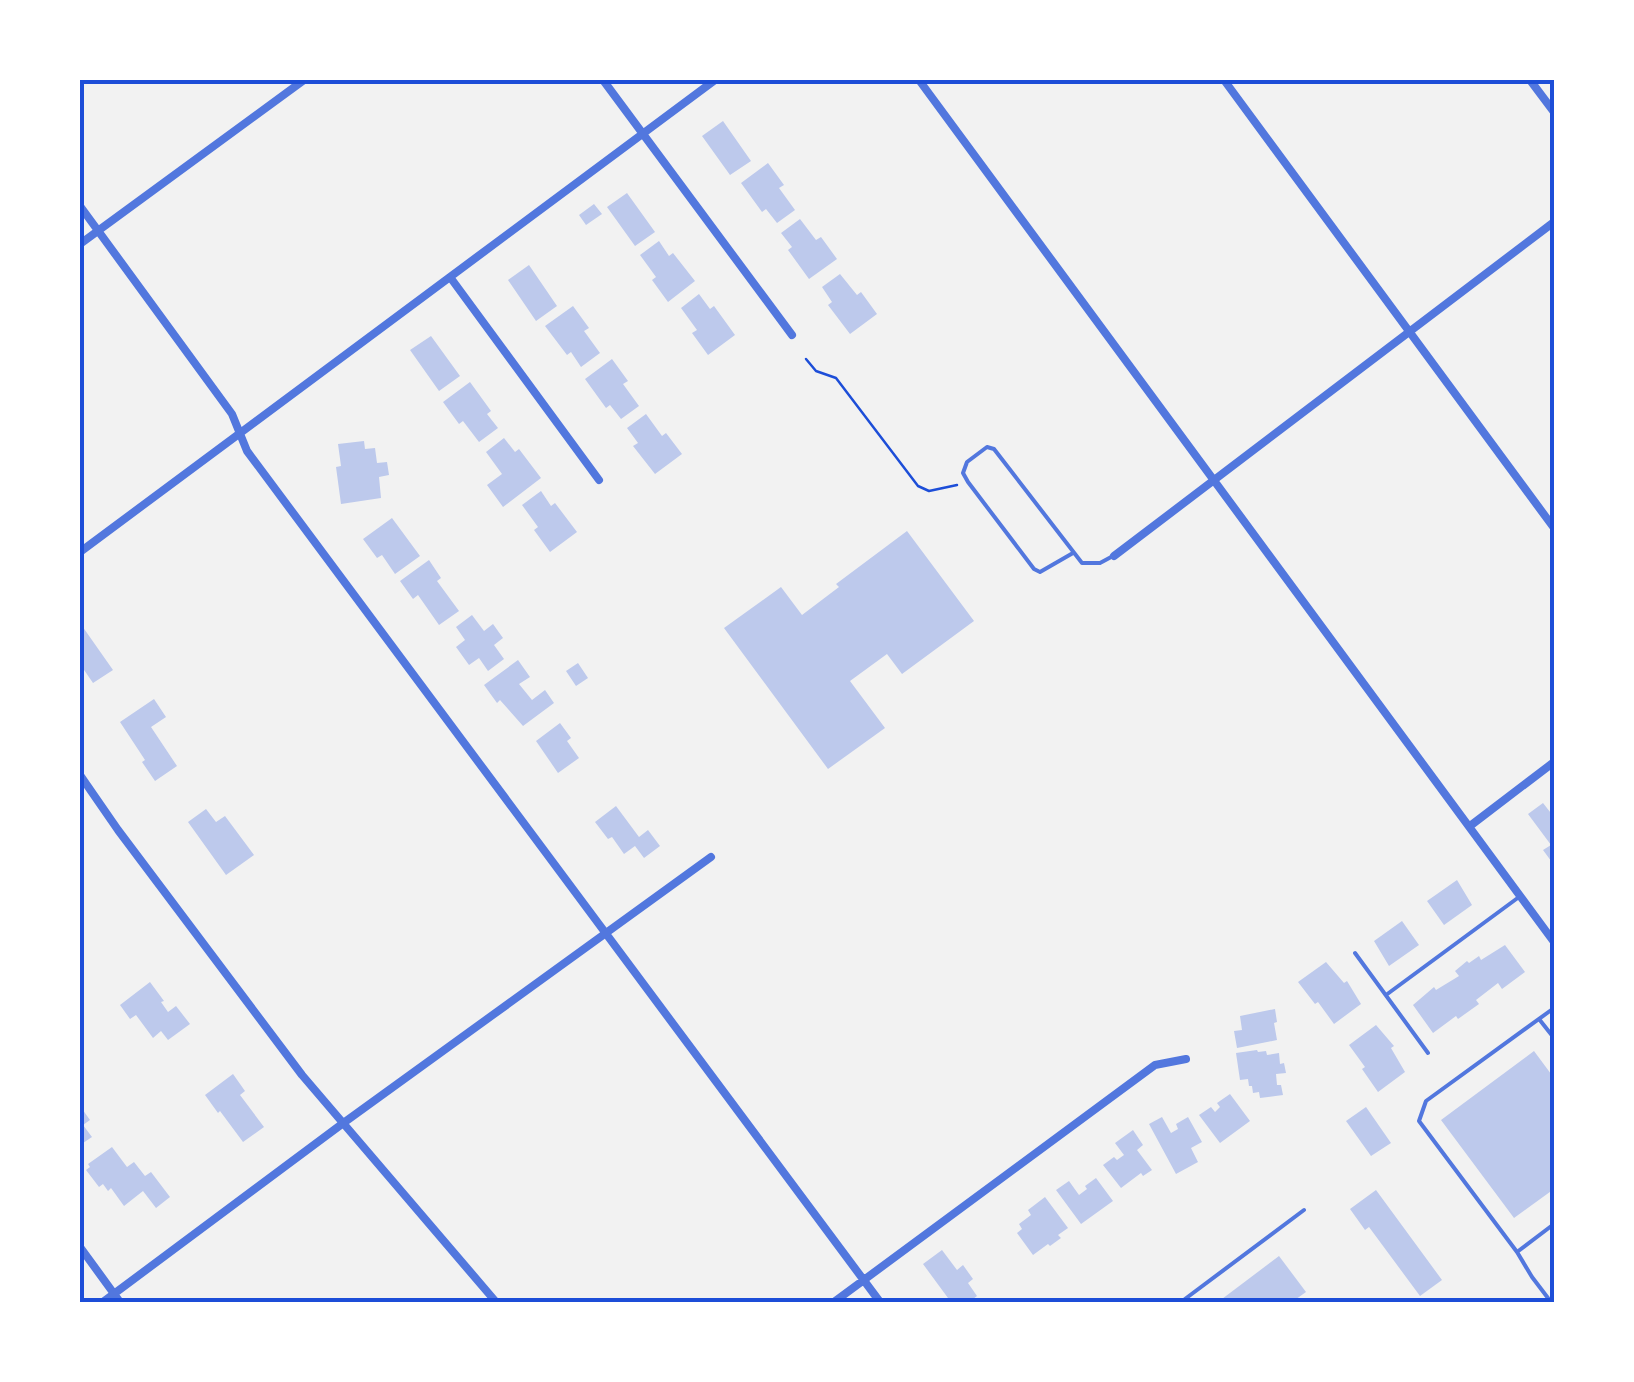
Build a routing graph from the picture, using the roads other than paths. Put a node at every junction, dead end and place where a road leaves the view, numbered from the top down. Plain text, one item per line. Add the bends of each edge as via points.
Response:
1 (304, 80) edge
2 (603, 80) edge
3 (715, 80) edge
4 (920, 80) edge
5 (1224, 80) edge
6 (1530, 80) edge
7 (1554, 112) edge
8 (643, 133) junction
9 (80, 206) edge
10 (1554, 222) edge
11 (98, 230) junction
12 (80, 244) edge
13 (450, 277) junction
14 (1410, 331) junction
15 (792, 335) dead end
16 (240, 433) junction
17 (1214, 479) junction
18 (599, 480) dead end
19 (1554, 528) edge
20 (80, 552) edge
21 (1073, 553) junction
22 (1114, 556) joint
23 (1554, 762) edge
24 (80, 775) edge
25 (1470, 826) junction
26 (711, 857) dead end
27 (1520, 896) junction
28 (605, 934) junction
29 (1554, 942) edge
30 (1356, 953) dead end
31 (1386, 995) junction
32 (1554, 1008) edge
33 (1539, 1019) junction
34 (1554, 1038) edge
35 (1428, 1053) dead end
36 (1186, 1059) dead end
37 (342, 1124) junction
38 (1304, 1210) dead end
39 (1554, 1224) edge
40 (80, 1248) edge
41 (1517, 1252) junction
42 (864, 1280) junction
43 (114, 1294) junction
44 (103, 1302) edge
45 (120, 1302) edge
46 (496, 1302) edge
47 (834, 1302) edge
48 (880, 1302) edge
49 (1181, 1302) edge
50 (1551, 1302) edge

1 - 11 street
2 - 8 street
3 - 8 street
4 - 17 street
5 - 14 street
6 - 7 street
8 - 13 street
8 - 15 street
9 - 11 street
10 - 14 street
11 - 12 street
11 - 16 street
13 - 16 street
13 - 18 street
14 - 17 street
14 - 19 street
16 - 20 street
16 - 28 street
17 - 22 street
17 - 25 street
21 - 21 lane via 1040,572 1034,569 968,482 966,462 994,449
21 - 22 lane via 1082,564
23 - 25 street
24 - 37 street
25 - 27 street
26 - 28 street
27 - 29 street
27 - 31 lane
28 - 37 street
28 - 42 street
30 - 31 lane
31 - 35 lane
32 - 33 lane
33 - 34 lane
33 - 41 lane via 1426,1101 1419,1121
36 - 42 street via 1155,1065
37 - 43 street
37 - 46 street
38 - 49 lane
39 - 41 lane
40 - 43 street
41 - 50 lane
42 - 47 street
42 - 48 street
43 - 44 street
43 - 45 street

